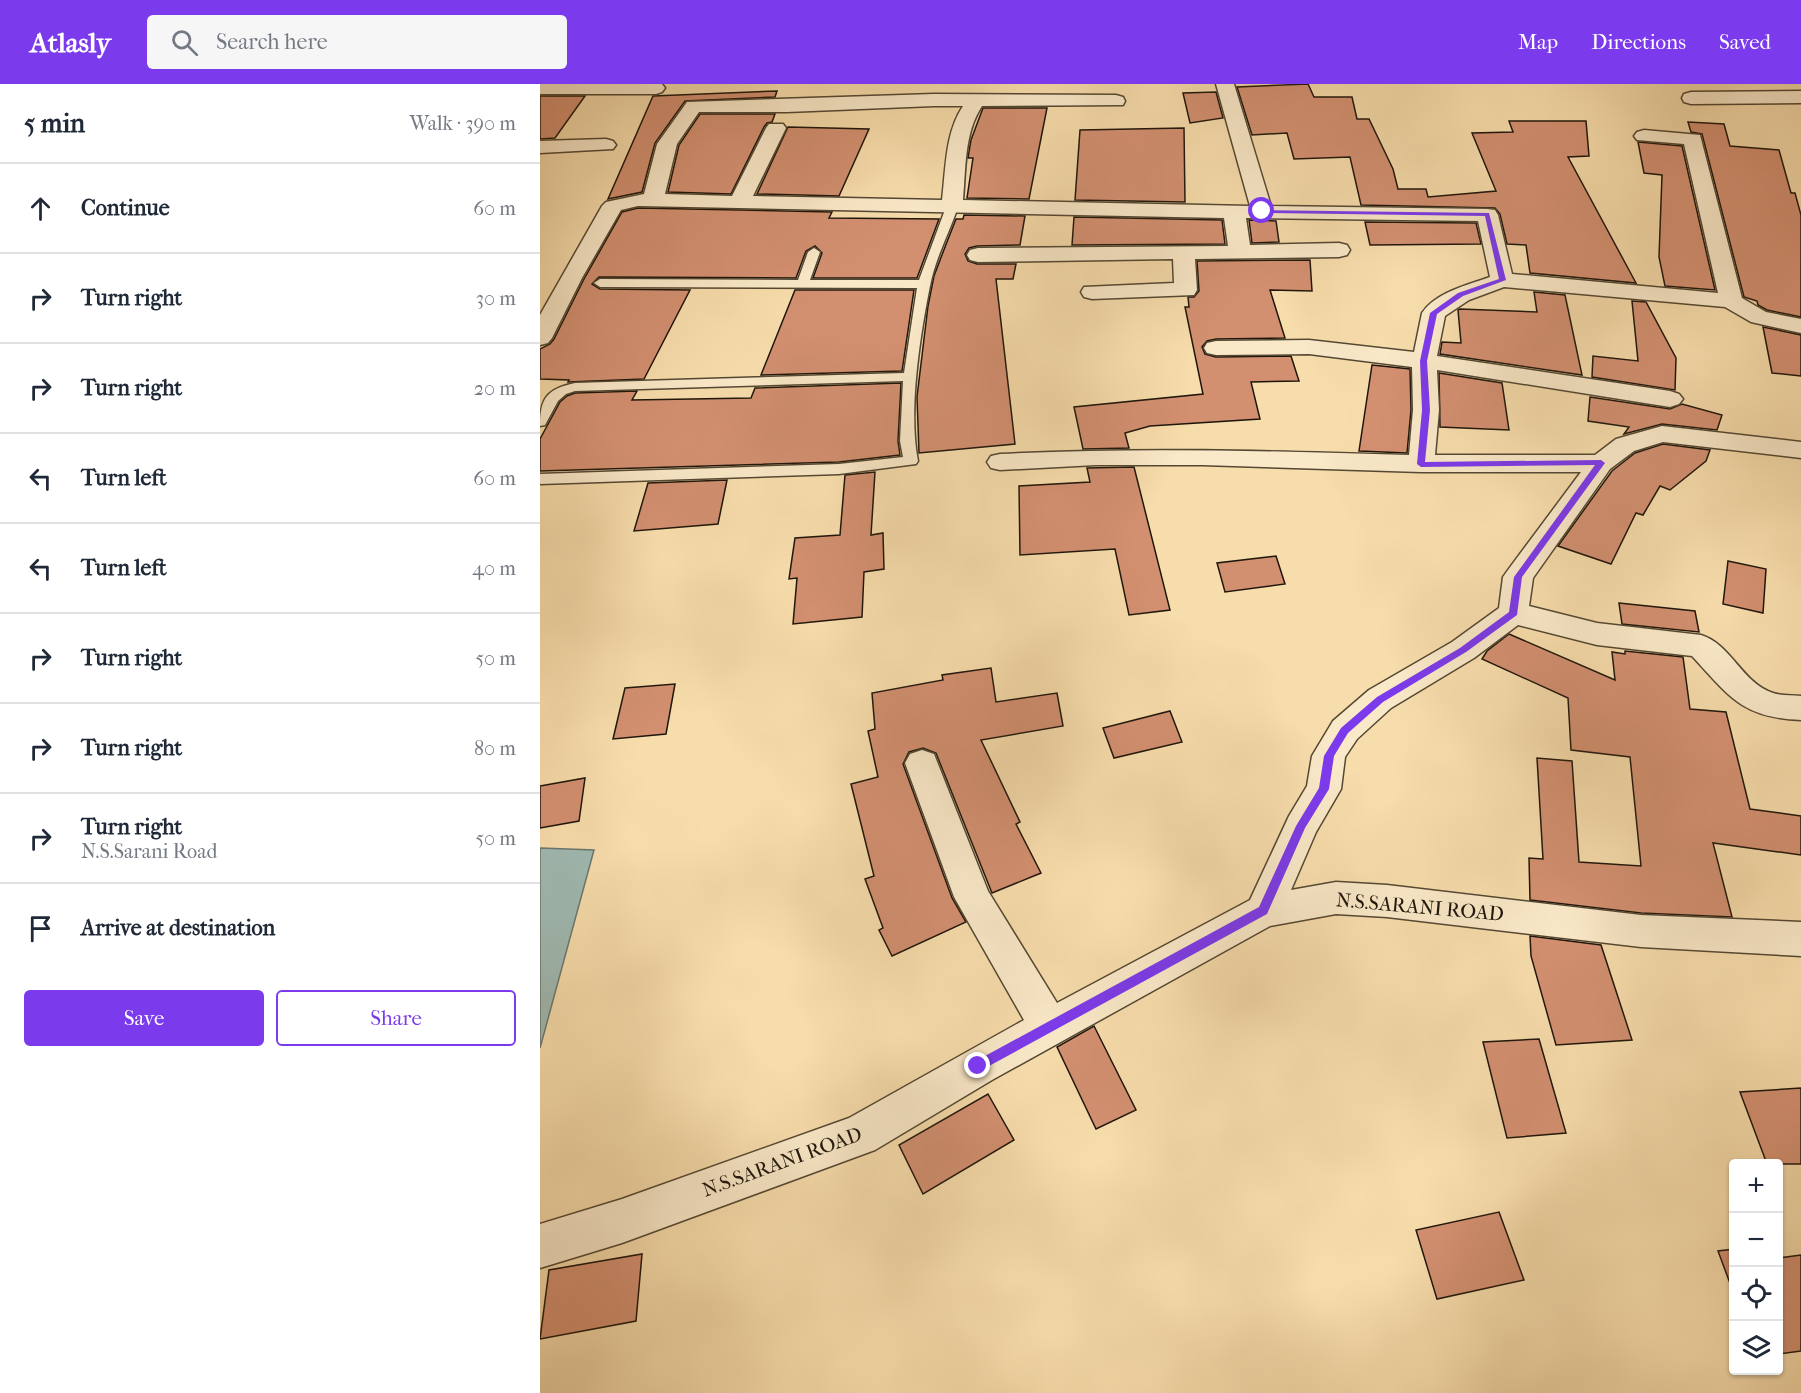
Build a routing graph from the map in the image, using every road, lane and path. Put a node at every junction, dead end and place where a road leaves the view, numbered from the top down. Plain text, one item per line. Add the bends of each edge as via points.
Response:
1 (792, 84) edge
2 (1225, 84) edge
3 (540, 88) edge
4 (656, 88) dead end
5 (1087, 92) edge
6 (1801, 97) edge
7 (1691, 98) dead end
8 (976, 100) junction
9 (1116, 101) dead end
10 (787, 106) junction
11 (776, 128) dead end
12 (1644, 136) dead end
13 (606, 146) dead end
14 (540, 147) edge
15 (653, 199) junction
16 (739, 203) junction
17 (952, 207) junction
18 (1234, 211) junction
19 (1262, 211) junction
20 (1340, 250) dead end
21 (814, 252) dead end
22 (1240, 252) junction
23 (1184, 254) junction
24 (978, 255) dead end
25 (1503, 280) junction
26 (803, 282) junction
27 (600, 283) dead end
28 (924, 284) junction
29 (1092, 292) dead end
30 (1731, 301) junction
31 (1801, 326) edge
32 (541, 333) edge
33 (1216, 348) dead end
34 (1424, 361) junction
35 (910, 377) junction
36 (1670, 399) dead end
37 (540, 422) edge
38 (1801, 450) edge
39 (1000, 462) dead end
40 (1601, 463) junction
41 (1421, 464) junction
42 (540, 479) edge
43 (1513, 613) junction
44 (1801, 708) edge
45 (922, 763) dead end
46 (1263, 911) junction
47 (1800, 943) edge
48 (1050, 1028) junction
49 (540, 1246) edge

1 - 10 street
2 - 19 street
3 - 4 street
5 - 8 street
5 - 9 street
6 - 7 street
8 - 10 street
8 - 17 street via 960,132
10 - 15 street via 698,99 667,144
11 - 16 street
12 - 30 street via 1693,139
13 - 14 street
15 - 16 street
15 - 32 street via 612,206
16 - 17 street
17 - 18 street
17 - 28 lane
18 - 19 street
18 - 22 street
19 - 25 street via 1487,215
20 - 22 street
21 - 26 lane
22 - 23 street
23 - 24 street
23 - 29 street via 1186,290
25 - 30 street
25 - 34 street via 1461,295 1434,313
26 - 27 lane
26 - 28 lane
28 - 35 lane
30 - 31 street via 1759,317
33 - 34 street via 1309,347
34 - 36 street
34 - 41 street via 1426,410
35 - 37 lane via 569,388 554,395
35 - 42 lane via 907,441 911,462 839,469
38 - 40 street via 1662,434 1624,445
39 - 41 street via 1120,457
40 - 41 street
40 - 43 street via 1518,577
43 - 44 street via 1597,634 1701,646 1745,695 1779,709
43 - 46 street via 1463,650 1380,699 1345,730 1329,756 1324,789 1301,826
45 - 48 street via 972,897
46 - 47 street, N.S.SARANI ROAD via 1336,898 1387,901 1641,931
46 - 48 street, N.S.SARANI ROAD
48 - 49 street, N.S.SARANI ROAD via 860,1136 622,1221

